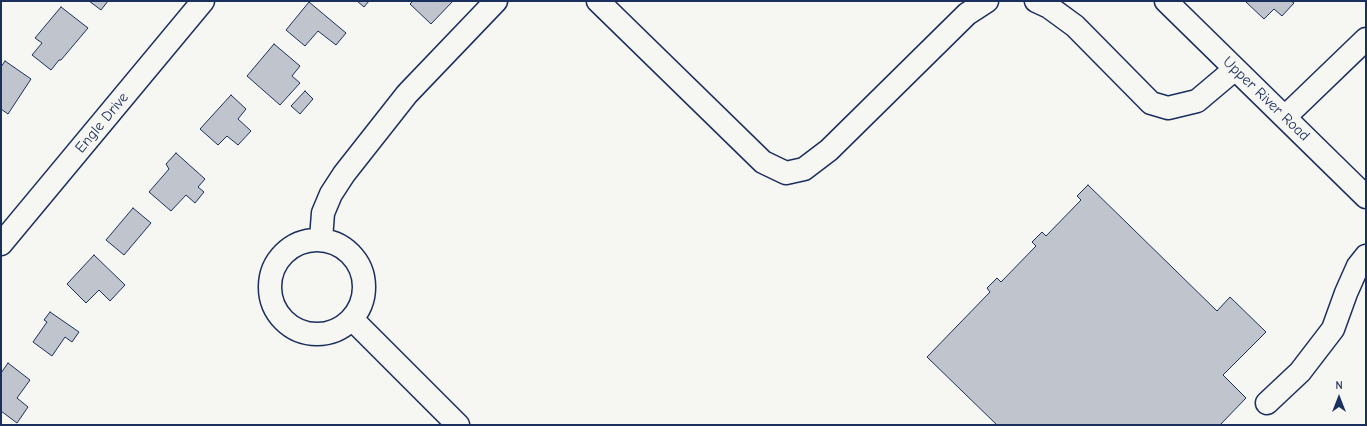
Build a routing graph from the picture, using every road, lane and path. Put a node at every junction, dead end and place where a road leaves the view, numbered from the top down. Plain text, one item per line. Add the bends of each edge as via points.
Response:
1 (203, 1) edge
2 (496, 1) edge
3 (598, 1) edge
4 (987, 1) edge
5 (1036, 1) edge
6 (1166, 1) edge
7 (1366, 38) edge
8 (1235, 69) junction
9 (1285, 117) junction
10 (1366, 197) edge
11 (321, 239) junction
12 (1, 244) edge
13 (1366, 256) edge
14 (352, 319) junction
15 (1266, 403) dead end
16 (458, 425) edge

1 - 12 street, Engle Drive
2 - 11 street via 407,94 344,174 323,213
3 - 4 street via 763,162 786,173 804,169 829,150 967,14
5 - 8 street via 1050,6 1075,26 1151,103 1168,108 1197,101
6 - 8 street, Upper River Road
7 - 9 street
8 - 9 street, Upper River Road
9 - 10 street, Upper River Road
11 - 14 street via 336,243 348,251 358,263 364,277 360,307
11 - 14 street via 305,240 290,247 278,258 271,272 269,288 272,304 280,318 292,328 307,334 323,334 339,329
13 - 15 street via 1358,266 1333,329 1300,372
14 - 16 street

